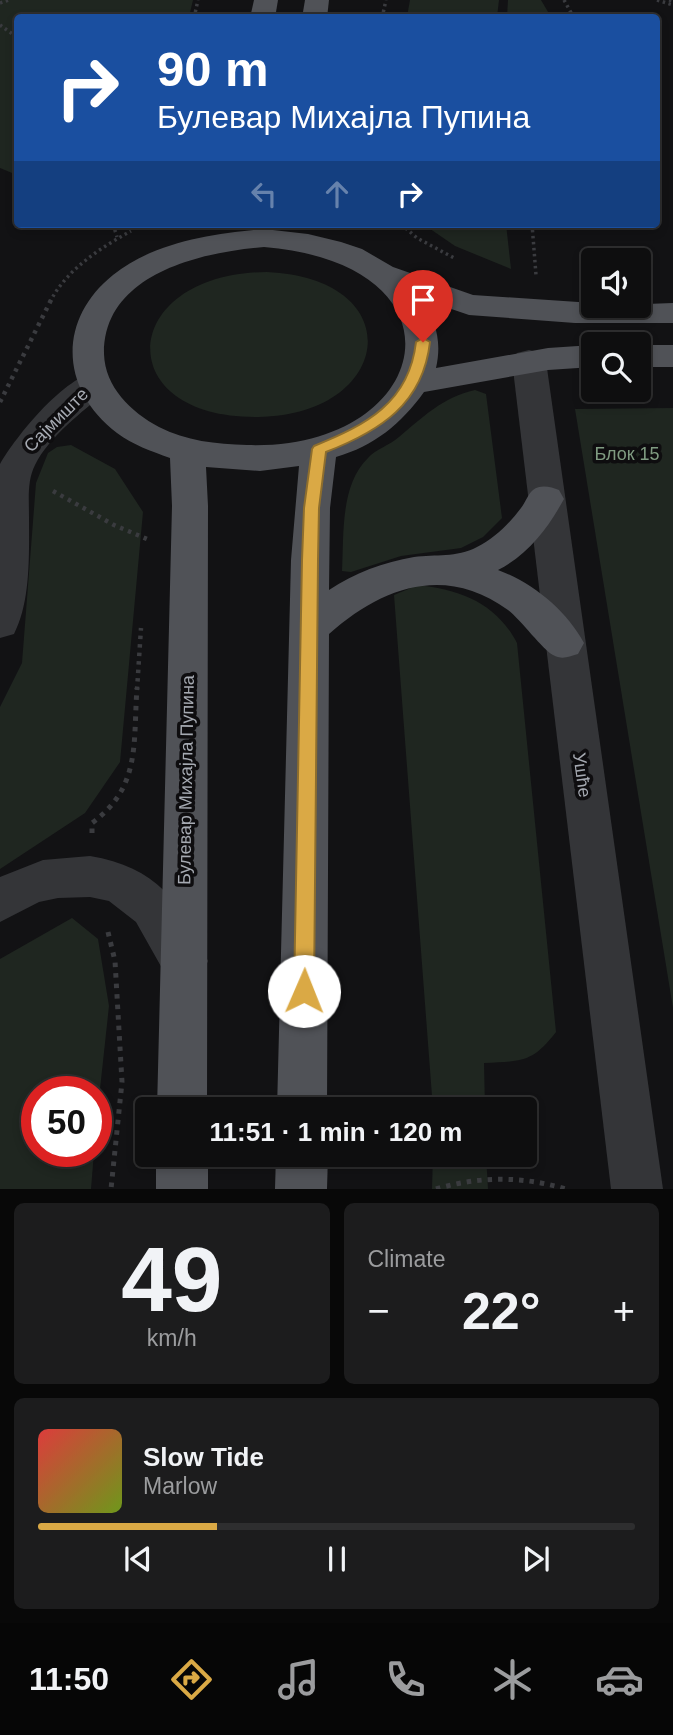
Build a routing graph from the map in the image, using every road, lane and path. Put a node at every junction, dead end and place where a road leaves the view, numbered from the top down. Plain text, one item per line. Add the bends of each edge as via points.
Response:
1 (9, 0) edge
2 (657, 0) edge
3 (672, 2) edge
4 (0, 3) edge
5 (114, 228) edge
6 (405, 228) edge
7 (532, 228) edge
8 (310, 234) edge
9 (197, 236) edge
10 (117, 237) dead end
11 (459, 261) dead end
12 (381, 272) junction
13 (537, 279) dead end
14 (673, 313) edge
15 (651, 356) edge
16 (673, 356) edge
17 (581, 357) edge
18 (528, 361) junction
19 (413, 382) junction
20 (94, 383) junction
21 (319, 449) junction
22 (187, 451) junction
23 (15, 465) junction
24 (545, 499) junction
25 (147, 538) dead end
26 (436, 572) junction
27 (0, 623) edge
28 (310, 627) junction
29 (564, 643) junction
30 (0, 901) edge
31 (184, 961) junction
32 (183, 1097) edge
33 (302, 1097) edge
34 (182, 1167) edge
35 (302, 1167) edge
36 (182, 1189) edge
37 (301, 1189) edge
38 (436, 1189) edge
39 (566, 1189) edge
40 (637, 1189) edge

1 - 4 path
2 - 3 path
5 - 10 path
6 - 11 path
7 - 13 path
8 - 9 main road via 226,240
8 - 12 main road
9 - 20 main road via 143,269 98,313 89,339
12 - 14 main road via 469,305 575,313
12 - 19 main road via 399,287 419,323 421,362
15 - 16 main road
17 - 18 main road
18 - 19 main road
18 - 24 street, Ушће
19 - 21 main road via 377,421
20 - 22 main road via 128,424
20 - 23 street, Сајмиште via 24,450
21 - 22 main road via 253,459
21 - 28 main road via 312,508
22 - 31 main road, Булевар Михајла Пупина
23 - 25 path via 36,483
23 - 27 street, Сајмиште via 8,589
24 - 26 main road via 535,518 496,556 466,568
24 - 29 street, Ушће
26 - 28 main road via 411,574 358,591
26 - 29 main road via 463,572 514,592 535,608
28 - 33 main road
29 - 40 street, Ушће
30 - 31 street via 28,885 52,879 108,880 148,902
31 - 32 main road, Булевар Михајла Пупина
34 - 36 main road
35 - 37 main road
38 - 39 path via 459,1181 506,1177

